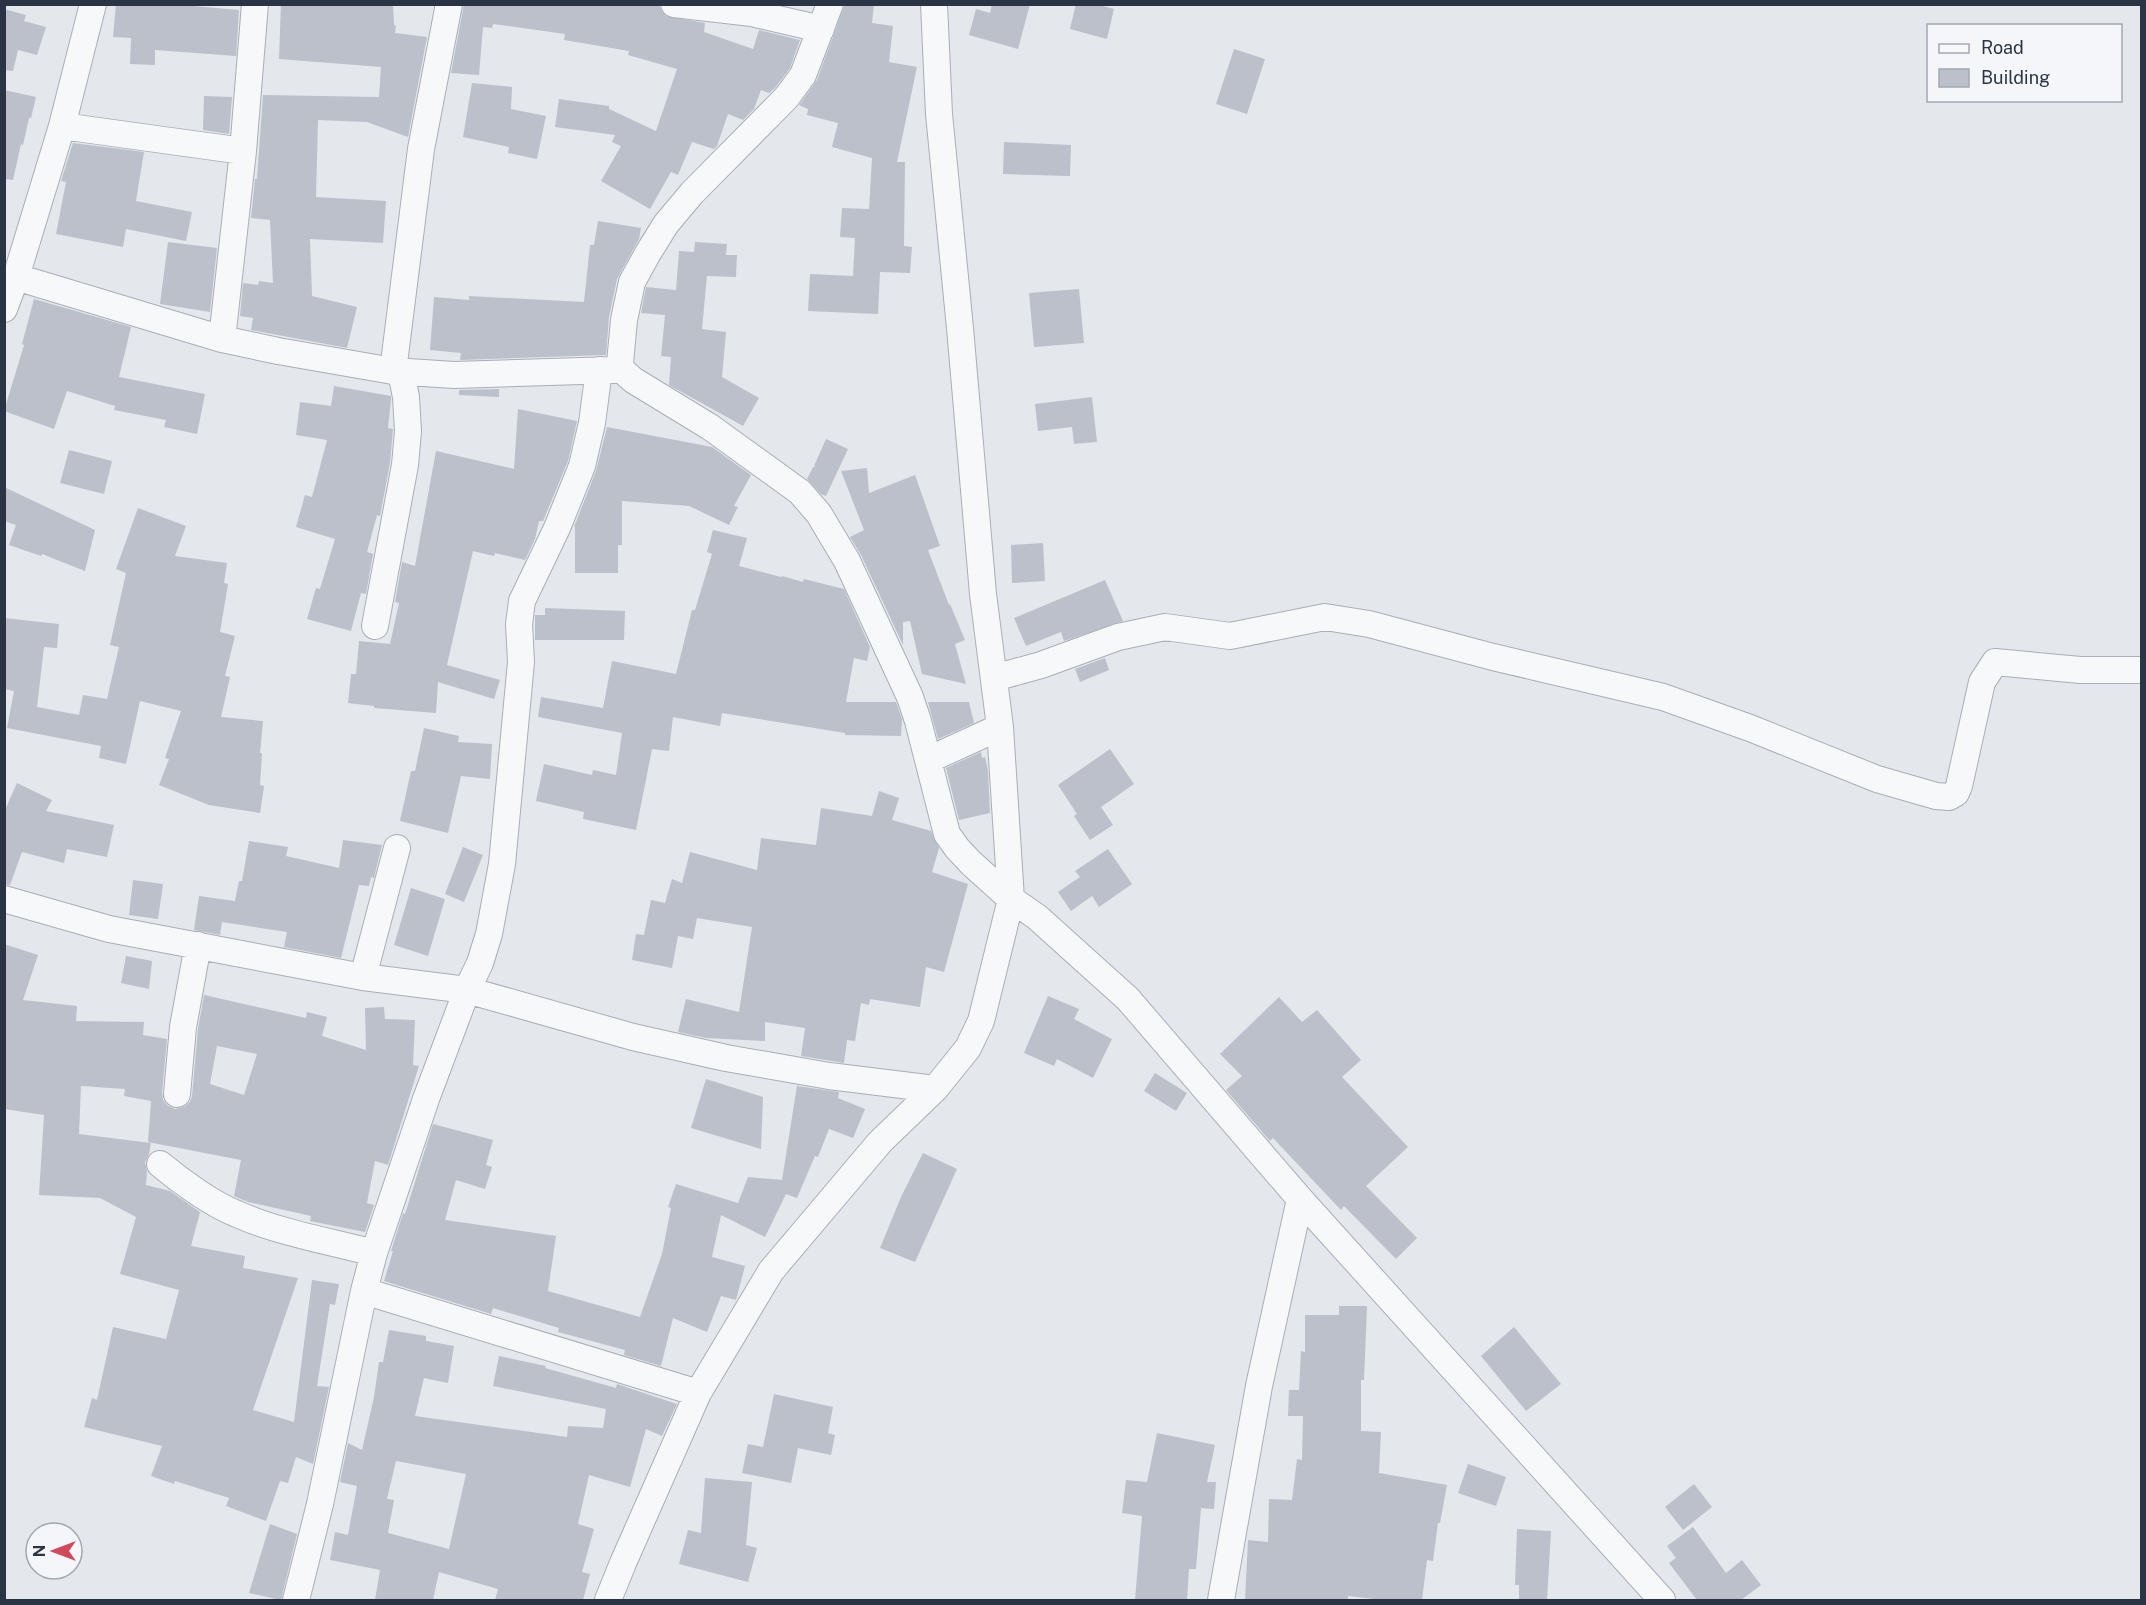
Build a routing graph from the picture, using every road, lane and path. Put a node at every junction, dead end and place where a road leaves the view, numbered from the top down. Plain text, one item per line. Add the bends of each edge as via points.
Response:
1 (93, 4) edge
2 (255, 4) edge
3 (449, 4) edge
4 (674, 4) edge
5 (830, 4) edge
6 (934, 4) edge
7 (821, 29) junction
8 (62, 126) junction
9 (243, 151) junction
10 (16, 278) junction
11 (4, 309) edge
12 (222, 339) junction
13 (610, 370) junction
14 (397, 372) junction
15 (375, 626) dead end
16 (2142, 670) edge
17 (994, 678) junction
18 (1000, 727) junction
19 (928, 760) junction
20 (397, 848) dead end
21 (5, 900) edge
22 (1023, 907) junction
23 (198, 945) junction
24 (363, 977) junction
25 (467, 990) junction
26 (935, 1089) junction
27 (177, 1094) dead end
28 (160, 1164) dead end
29 (1300, 1198) junction
30 (374, 1253) junction
31 (364, 1291) junction
32 (698, 1393) junction
33 (297, 1600) edge
34 (608, 1600) edge
35 (1221, 1600) edge
36 (1662, 1600) edge

1 - 8 street
2 - 9 street
3 - 14 street via 420,149
4 - 7 street via 752,13
5 - 7 street
6 - 17 street via 939,114
7 - 13 street via 803,75 786,98 692,193 648,253 632,282 620,354
8 - 9 street
8 - 10 street
9 - 12 street
10 - 11 street
10 - 12 street
12 - 14 street
13 - 14 street via 454,375
13 - 19 street via 710,427 800,492 819,514 848,561 910,698
13 - 25 street via 582,466 522,601 521,662 502,864 489,934
14 - 15 street via 406,397 408,431
16 - 17 street via 2080,670 1995,662 1982,682 1959,786 1949,797 1877,779 1663,698 1370,624 1325,617 1230,636 1165,627 1118,637
17 - 18 street
18 - 19 street
18 - 22 street
19 - 22 street via 947,834 971,863
20 - 24 street
21 - 23 street via 109,929
22 - 26 street via 968,1048
22 - 29 street via 1128,999
23 - 24 street
23 - 27 street via 183,1027
24 - 25 street
25 - 26 street via 633,1037 726,1058
25 - 30 street
26 - 32 street via 880,1142 771,1271
28 - 30 street via 235,1214
29 - 35 street via 1258,1386
29 - 36 street
30 - 31 street
31 - 32 street
31 - 33 street
32 - 34 street

